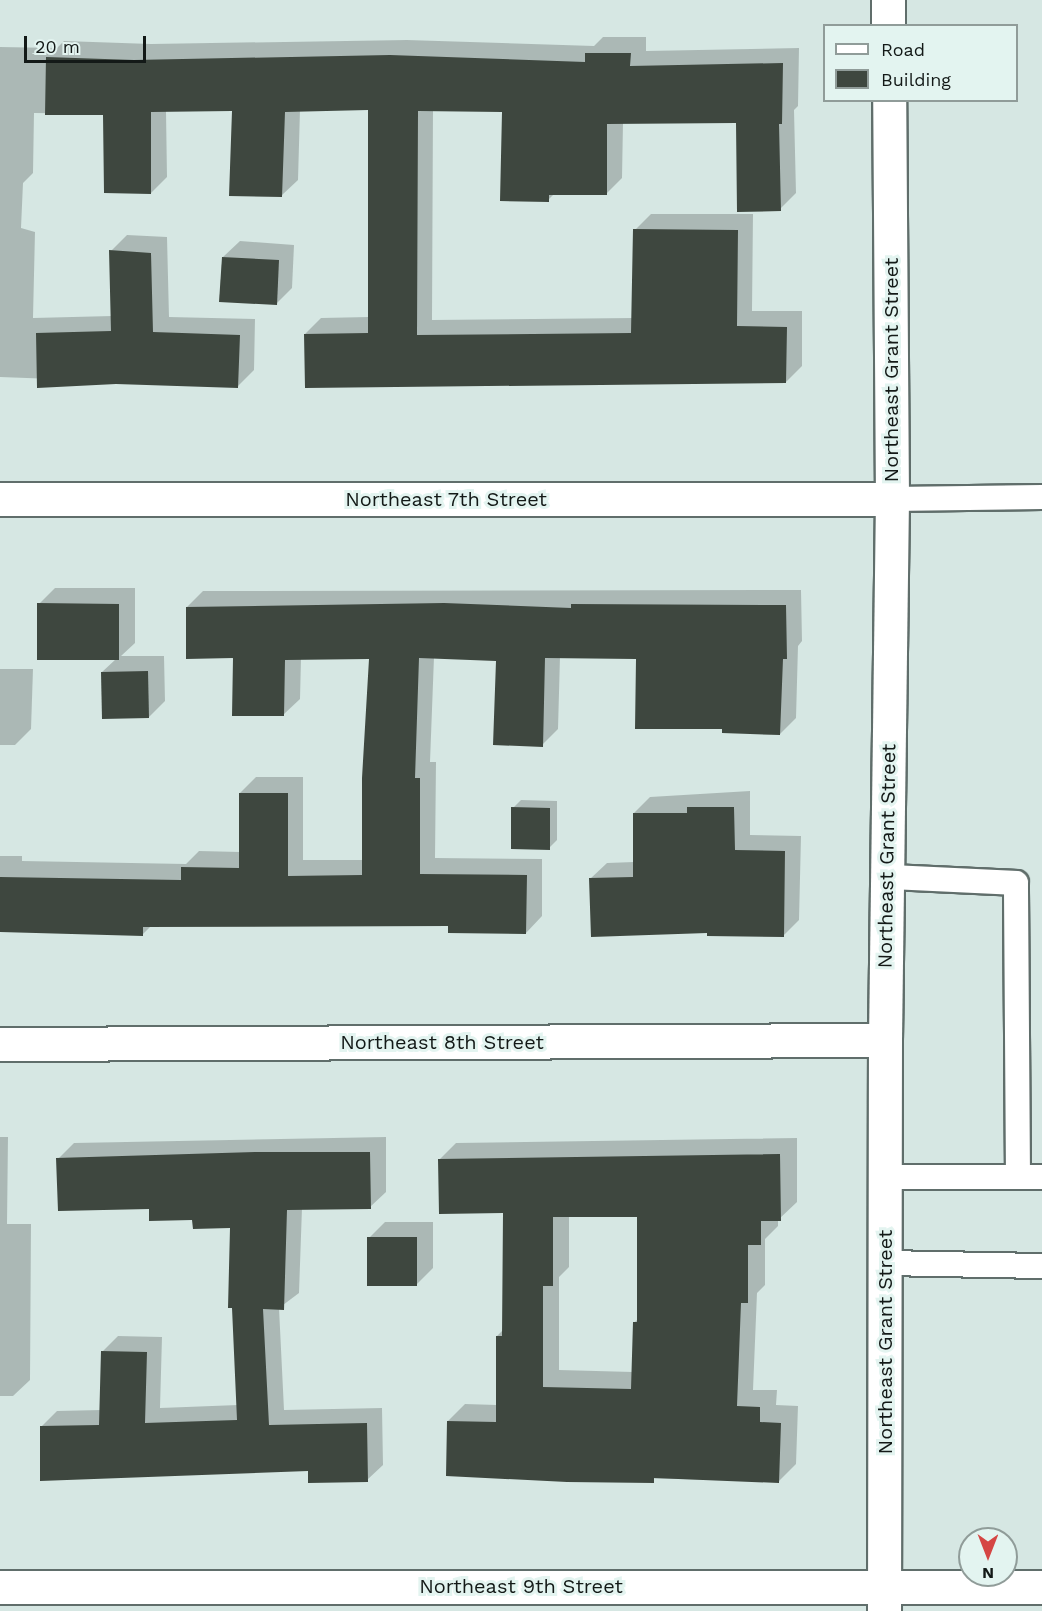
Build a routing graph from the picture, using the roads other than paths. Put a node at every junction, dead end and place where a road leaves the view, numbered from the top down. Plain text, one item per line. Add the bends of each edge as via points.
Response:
1 (888, 0) edge
2 (888, 24) edge
3 (889, 102) edge
4 (1042, 497) edge
5 (0, 499) edge
6 (892, 499) junction
7 (887, 877) junction
8 (885, 1040) junction
9 (0, 1044) edge
10 (885, 1177) junction
11 (1018, 1177) junction
12 (1042, 1177) edge
13 (885, 1263) junction
14 (1042, 1266) edge
15 (0, 1587) edge
16 (1042, 1587) edge
17 (884, 1598) edge

1 - 2 street
3 - 6 street, Northeast Grant Street
4 - 6 lane
5 - 6 street, Northeast 7th Street
6 - 7 street, Northeast Grant Street
7 - 8 street, Northeast Grant Street
7 - 11 lane via 1017,883
8 - 9 street, Northeast 8th Street
8 - 10 street, Northeast Grant Street
10 - 11 lane
10 - 13 street, Northeast Grant Street
11 - 12 lane
13 - 14 lane
13 - 17 street, Northeast Grant Street
15 - 17 street, Northeast 9th Street
16 - 17 street, Northeast 9th Street

